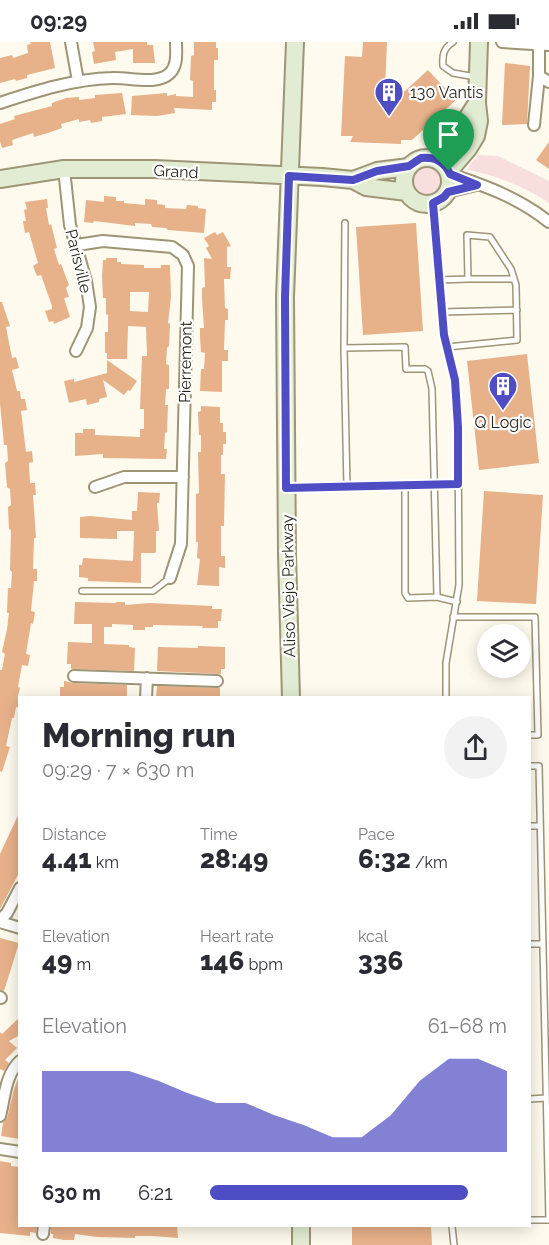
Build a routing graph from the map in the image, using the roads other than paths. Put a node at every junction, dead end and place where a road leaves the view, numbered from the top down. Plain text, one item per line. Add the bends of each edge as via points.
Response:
1 (71, 42) edge
2 (176, 42) edge
3 (295, 42) edge
4 (453, 42) edge
5 (479, 42) edge
6 (502, 42) edge
7 (541, 44) edge
8 (539, 76) junction
9 (478, 78) junction
10 (78, 81) junction
11 (549, 82) edge
12 (0, 103) edge
13 (477, 103) junction
14 (534, 125) dead end
15 (436, 159) junction
16 (409, 166) junction
17 (64, 169) junction
18 (449, 173) junction
19 (289, 176) junction
20 (0, 179) edge
21 (353, 180) junction
22 (477, 185) junction
23 (407, 192) junction
24 (448, 192) junction
25 (433, 203) junction
26 (549, 222) edge
27 (345, 223) dead end
28 (77, 245) junction
29 (468, 279) junction
30 (514, 279) junction
31 (438, 280) junction
32 (517, 310) junction
33 (442, 312) junction
34 (447, 346) junction
35 (344, 348) junction
36 (76, 351) dead end
37 (183, 477) junction
38 (436, 484) junction
39 (458, 484) junction
40 (405, 485) junction
41 (95, 487) dead end
42 (347, 487) junction
43 (286, 488) junction
44 (170, 578) joint
45 (82, 591) dead end
46 (437, 597) junction
47 (457, 602) junction
48 (453, 617) junction
49 (74, 676) dead end
50 (147, 678) junction
51 (216, 681) dead end
52 (146, 696) edge
53 (291, 696) edge
54 (446, 696) edge
55 (531, 735) edge
56 (531, 766) edge
57 (531, 826) edge
58 (540, 826) junction
59 (18, 892) edge
60 (0, 921) edge
61 (18, 927) edge
62 (531, 944) edge
63 (542, 944) junction
64 (18, 1063) edge
65 (546, 1098) junction
66 (531, 1099) edge
67 (0, 1116) edge
68 (0, 1149) edge
69 (18, 1152) edge
70 (531, 1220) edge
71 (549, 1221) edge
72 (301, 1227) edge
73 (453, 1227) edge
74 (301, 1245) edge
75 (454, 1245) edge

1 - 10 street
2 - 10 street via 176,62 170,73 157,80
3 - 19 street, Aliso Viejo Parkway
4 - 9 lane via 445,48 443,66 453,73
5 - 9 street
6 - 7 street
7 - 8 street
8 - 11 street
8 - 14 street
9 - 13 street
10 - 12 street
13 - 15 street
13 - 18 street via 476,136
15 - 16 street via 421,158
15 - 18 street
16 - 21 street, Grand
16 - 23 street via 404,179
17 - 19 street, Grand
17 - 20 street, Grand
17 - 28 street, Parisville via 70,225
18 - 22 street
18 - 24 street
19 - 21 street, Grand
19 - 43 street, Aliso Viejo Parkway
21 - 23 street, Grand via 366,187
22 - 24 street
22 - 26 street via 505,194
23 - 25 street via 418,202
24 - 25 street
25 - 31 lane
27 - 35 lane
28 - 36 street, Parisville via 90,307 87,328
28 - 37 street, Pierremont via 103,242 172,247 183,255 188,266
29 - 30 lane
29 - 30 lane via 467,235 490,237
29 - 31 lane
30 - 32 lane
31 - 33 lane
32 - 33 lane
32 - 34 lane via 517,340
33 - 34 lane
34 - 39 lane via 455,380
35 - 38 lane via 405,347 406,369 428,371
35 - 42 lane
37 - 41 street via 124,477
37 - 44 street, Pierremont via 181,544
38 - 39 lane
38 - 40 lane
38 - 46 lane
39 - 47 lane
40 - 42 lane
40 - 46 lane via 405,593 408,598
42 - 43 lane
43 - 53 street, Aliso Viejo Parkway
44 - 45 lane via 153,591
46 - 47 lane
47 - 48 lane
48 - 54 lane
48 - 55 lane via 535,617 538,735
49 - 50 street
50 - 51 street
50 - 52 street
56 - 58 lane via 539,766
57 - 58 lane
58 - 63 lane
59 - 60 street
60 - 61 street
62 - 63 lane
63 - 65 lane
64 - 67 street via 6,1085
65 - 66 lane
65 - 71 lane
68 - 69 street
70 - 71 lane
72 - 74 street
73 - 75 lane

